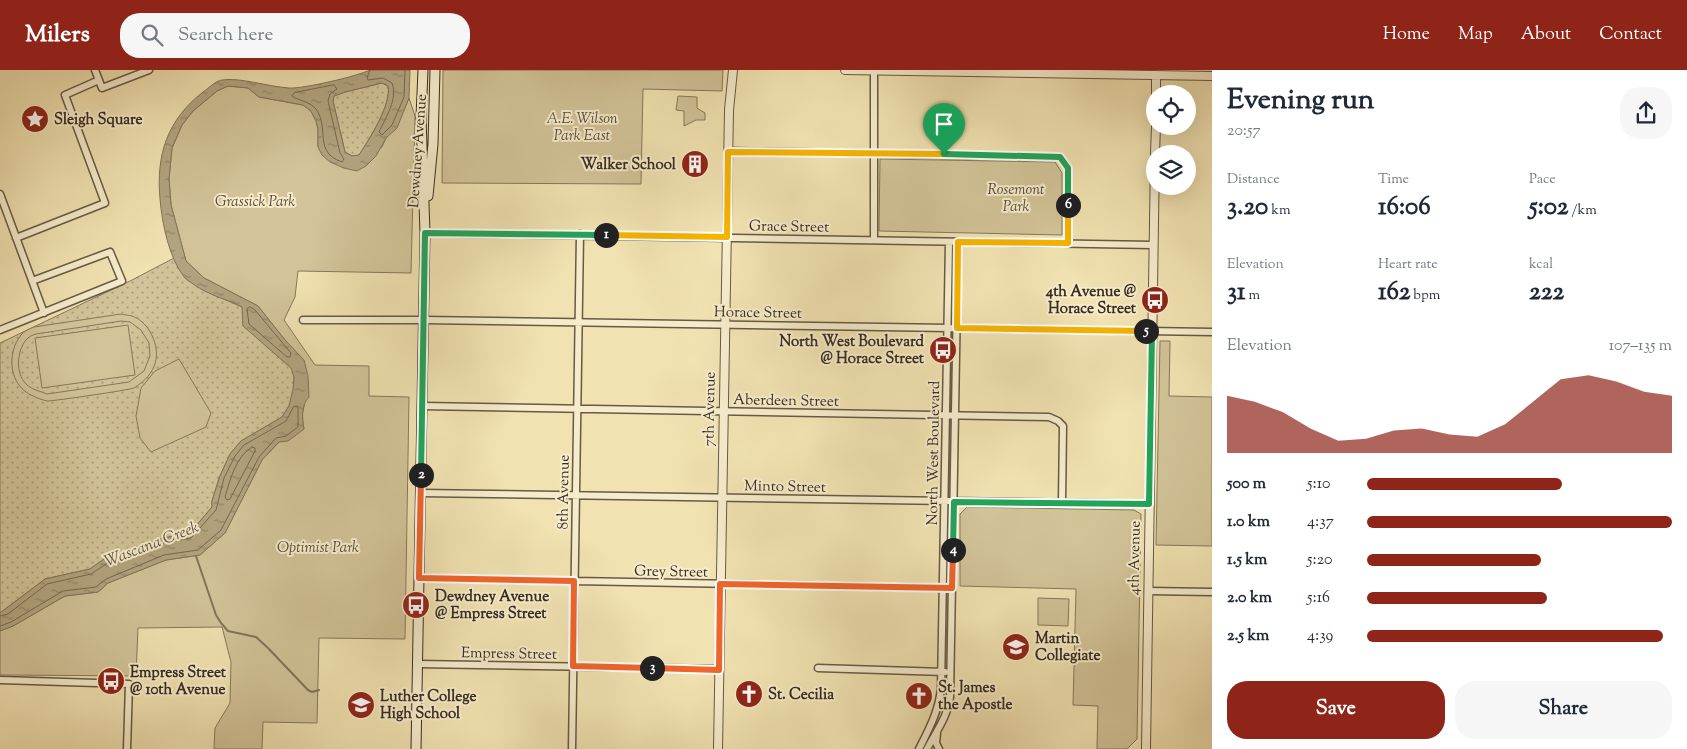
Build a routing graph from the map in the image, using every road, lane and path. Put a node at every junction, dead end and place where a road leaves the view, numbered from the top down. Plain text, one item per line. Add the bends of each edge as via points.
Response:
1 (95, 70) edge
2 (733, 70) edge
3 (845, 70) edge
4 (874, 70) edge
5 (145, 71) edge
6 (1020, 72) edge
7 (1120, 72) edge
8 (423, 74) edge
9 (435, 75) edge
10 (1156, 75) junction
11 (1212, 76) edge
12 (99, 80) junction
13 (1156, 85) edge
14 (728, 152) junction
15 (874, 153) junction
16 (0, 194) edge
17 (1154, 195) edge
18 (425, 233) junction
19 (580, 234) junction
20 (727, 237) junction
21 (16, 238) junction
22 (874, 240) junction
23 (949, 242) junction
24 (958, 242) junction
25 (1068, 243) junction
26 (1153, 245) junction
27 (32, 281) junction
28 (44, 312) junction
29 (303, 320) dead end
30 (423, 320) junction
31 (578, 322) junction
32 (725, 324) junction
33 (948, 327) junction
34 (957, 328) junction
35 (0, 330) edge
36 (1152, 332) junction
37 (1212, 332) edge
38 (422, 406) junction
39 (578, 409) junction
40 (724, 412) junction
41 (946, 416) junction
42 (955, 416) junction
43 (420, 493) junction
44 (576, 496) junction
45 (722, 497) junction
46 (945, 501) junction
47 (954, 502) junction
48 (1062, 502) junction
49 (1149, 504) junction
50 (419, 578) junction
51 (574, 581) junction
52 (720, 584) junction
53 (943, 587) junction
54 (952, 588) junction
55 (1148, 590) junction
56 (1212, 592) edge
57 (418, 664) junction
58 (573, 666) junction
59 (818, 668) dead end
60 (719, 670) junction
61 (942, 672) junction
62 (951, 672) junction
63 (0, 680) edge
64 (937, 731) junction
65 (127, 749) edge
66 (416, 749) edge
67 (572, 749) edge
68 (718, 749) edge
69 (919, 749) edge
70 (927, 749) edge
71 (939, 749) edge
72 (1146, 749) edge

1 - 12 street
2 - 14 street, 7th Avenue via 728,110
3 - 4 street
4 - 6 street
4 - 15 street
5 - 12 street via 102,88
6 - 7 street
7 - 10 street
8 - 18 main road, Dewdney Avenue
9 - 18 main road, Dewdney Avenue via 434,144
10 - 11 street
10 - 13 street
12 - 21 street via 65,95 105,203
14 - 15 street
14 - 20 street, 7th Avenue
15 - 22 street
15 - 25 street via 1060,157 1068,168
16 - 21 street
17 - 26 street, 4th Avenue
18 - 19 street, Grace Street
18 - 30 main road, Dewdney Avenue
19 - 20 street, Grace Street
19 - 31 street, 8th Avenue
20 - 22 street, Grace Street
20 - 32 street, 7th Avenue
21 - 27 street
22 - 23 street, Grace Street
23 - 24 street, Grace Street
23 - 33 street, North West Boulevard
24 - 25 street, Grace Street
24 - 34 street, North West Boulevard
25 - 26 street, Grace Street
26 - 36 street, 4th Avenue
27 - 28 street
27 - 28 street via 110,252 122,281
28 - 35 street
29 - 30 street, Horace Street
30 - 31 street, Horace Street
30 - 38 main road, Dewdney Avenue
31 - 32 street, Horace Street
31 - 39 street, 8th Avenue
32 - 33 street, Horace Street
32 - 40 street, 7th Avenue
33 - 34 street, Horace Street
33 - 41 street, North West Boulevard
34 - 36 street, Horace Street
34 - 42 street, North West Boulevard
36 - 37 street, Horace Street
36 - 49 street, 4th Avenue
38 - 39 street, Aberdeen Street
38 - 43 main road, Dewdney Avenue
39 - 40 street, Aberdeen Street
39 - 44 street, 8th Avenue
40 - 41 street, Aberdeen Street
40 - 45 street, 7th Avenue
41 - 42 street, Aberdeen Street
41 - 46 street, North West Boulevard
42 - 47 street, North West Boulevard
42 - 48 street, Aberdeen Street via 1049,417 1058,421 1063,426
43 - 44 street, Minto Street
43 - 50 main road, Dewdney Avenue
44 - 45 street, Minto Street
44 - 51 street, 8th Avenue
45 - 46 street, Minto Street
45 - 52 street, 7th Avenue
46 - 47 street, Minto Street
46 - 53 street, North West Boulevard
47 - 48 street, Minto Street
47 - 54 street, North West Boulevard
48 - 49 street, Minto Street
49 - 55 street, 4th Avenue
50 - 51 street, Grey Street
50 - 57 main road, Dewdney Avenue
51 - 52 street, Grey Street
51 - 58 street, 8th Avenue
52 - 53 street, Grey Street
52 - 60 street, 7th Avenue
53 - 54 street, Grey Street
53 - 61 street, North West Boulevard
54 - 62 street, North West Boulevard
55 - 56 street
55 - 72 street, 4th Avenue
57 - 58 street, Empress Street
57 - 66 main road, Dewdney Avenue
58 - 60 street, Empress Street
58 - 67 street, 8th Avenue
59 - 61 street
60 - 68 street, 7th Avenue
61 - 62 street
61 - 69 street, North West Boulevard via 940,702
62 - 64 street, North West Boulevard via 949,706
63 - 65 street via 128,684
64 - 70 street, North West Boulevard
64 - 71 street

